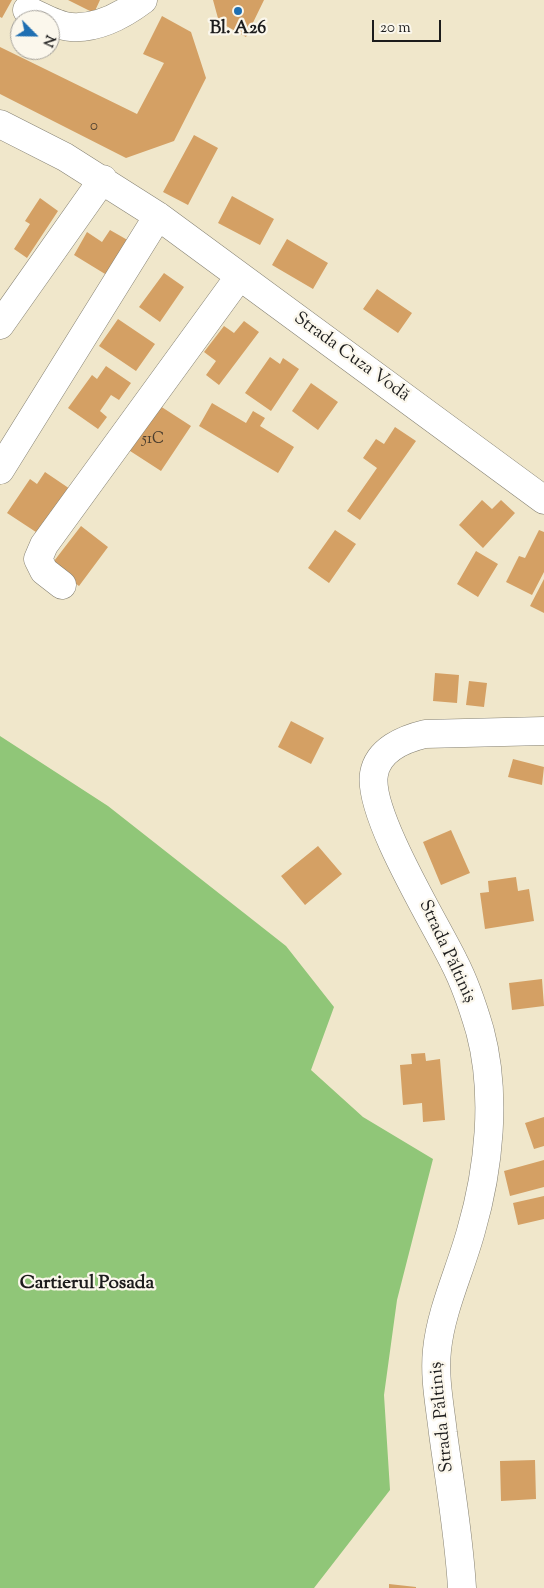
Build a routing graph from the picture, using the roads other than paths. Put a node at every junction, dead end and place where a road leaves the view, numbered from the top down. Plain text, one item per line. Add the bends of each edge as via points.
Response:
1 (144, 0) edge
2 (60, 23) edge
3 (0, 124) edge
4 (102, 179) junction
5 (158, 216) junction
6 (238, 276) junction
7 (0, 325) edge
8 (0, 470) edge
9 (544, 500) edge
10 (62, 586) dead end
11 (544, 731) edge
12 (462, 1588) edge

1 - 2 street via 125,14 91,26 70,27
3 - 4 street, Strada Cuza Vodă
4 - 5 street, Strada Cuza Vodă
4 - 7 street
5 - 6 street, Strada Cuza Vodă
5 - 8 street
6 - 9 street, Strada Cuza Vodă
6 - 10 street via 44,545 38,559 44,571
11 - 12 street, Strada Păltiniș via 419,736 399,742 386,753 374,772 377,806 393,844 468,990 485,1058 488,1094 484,1173 472,1231 443,1318 437,1351 437,1384 460,1551

